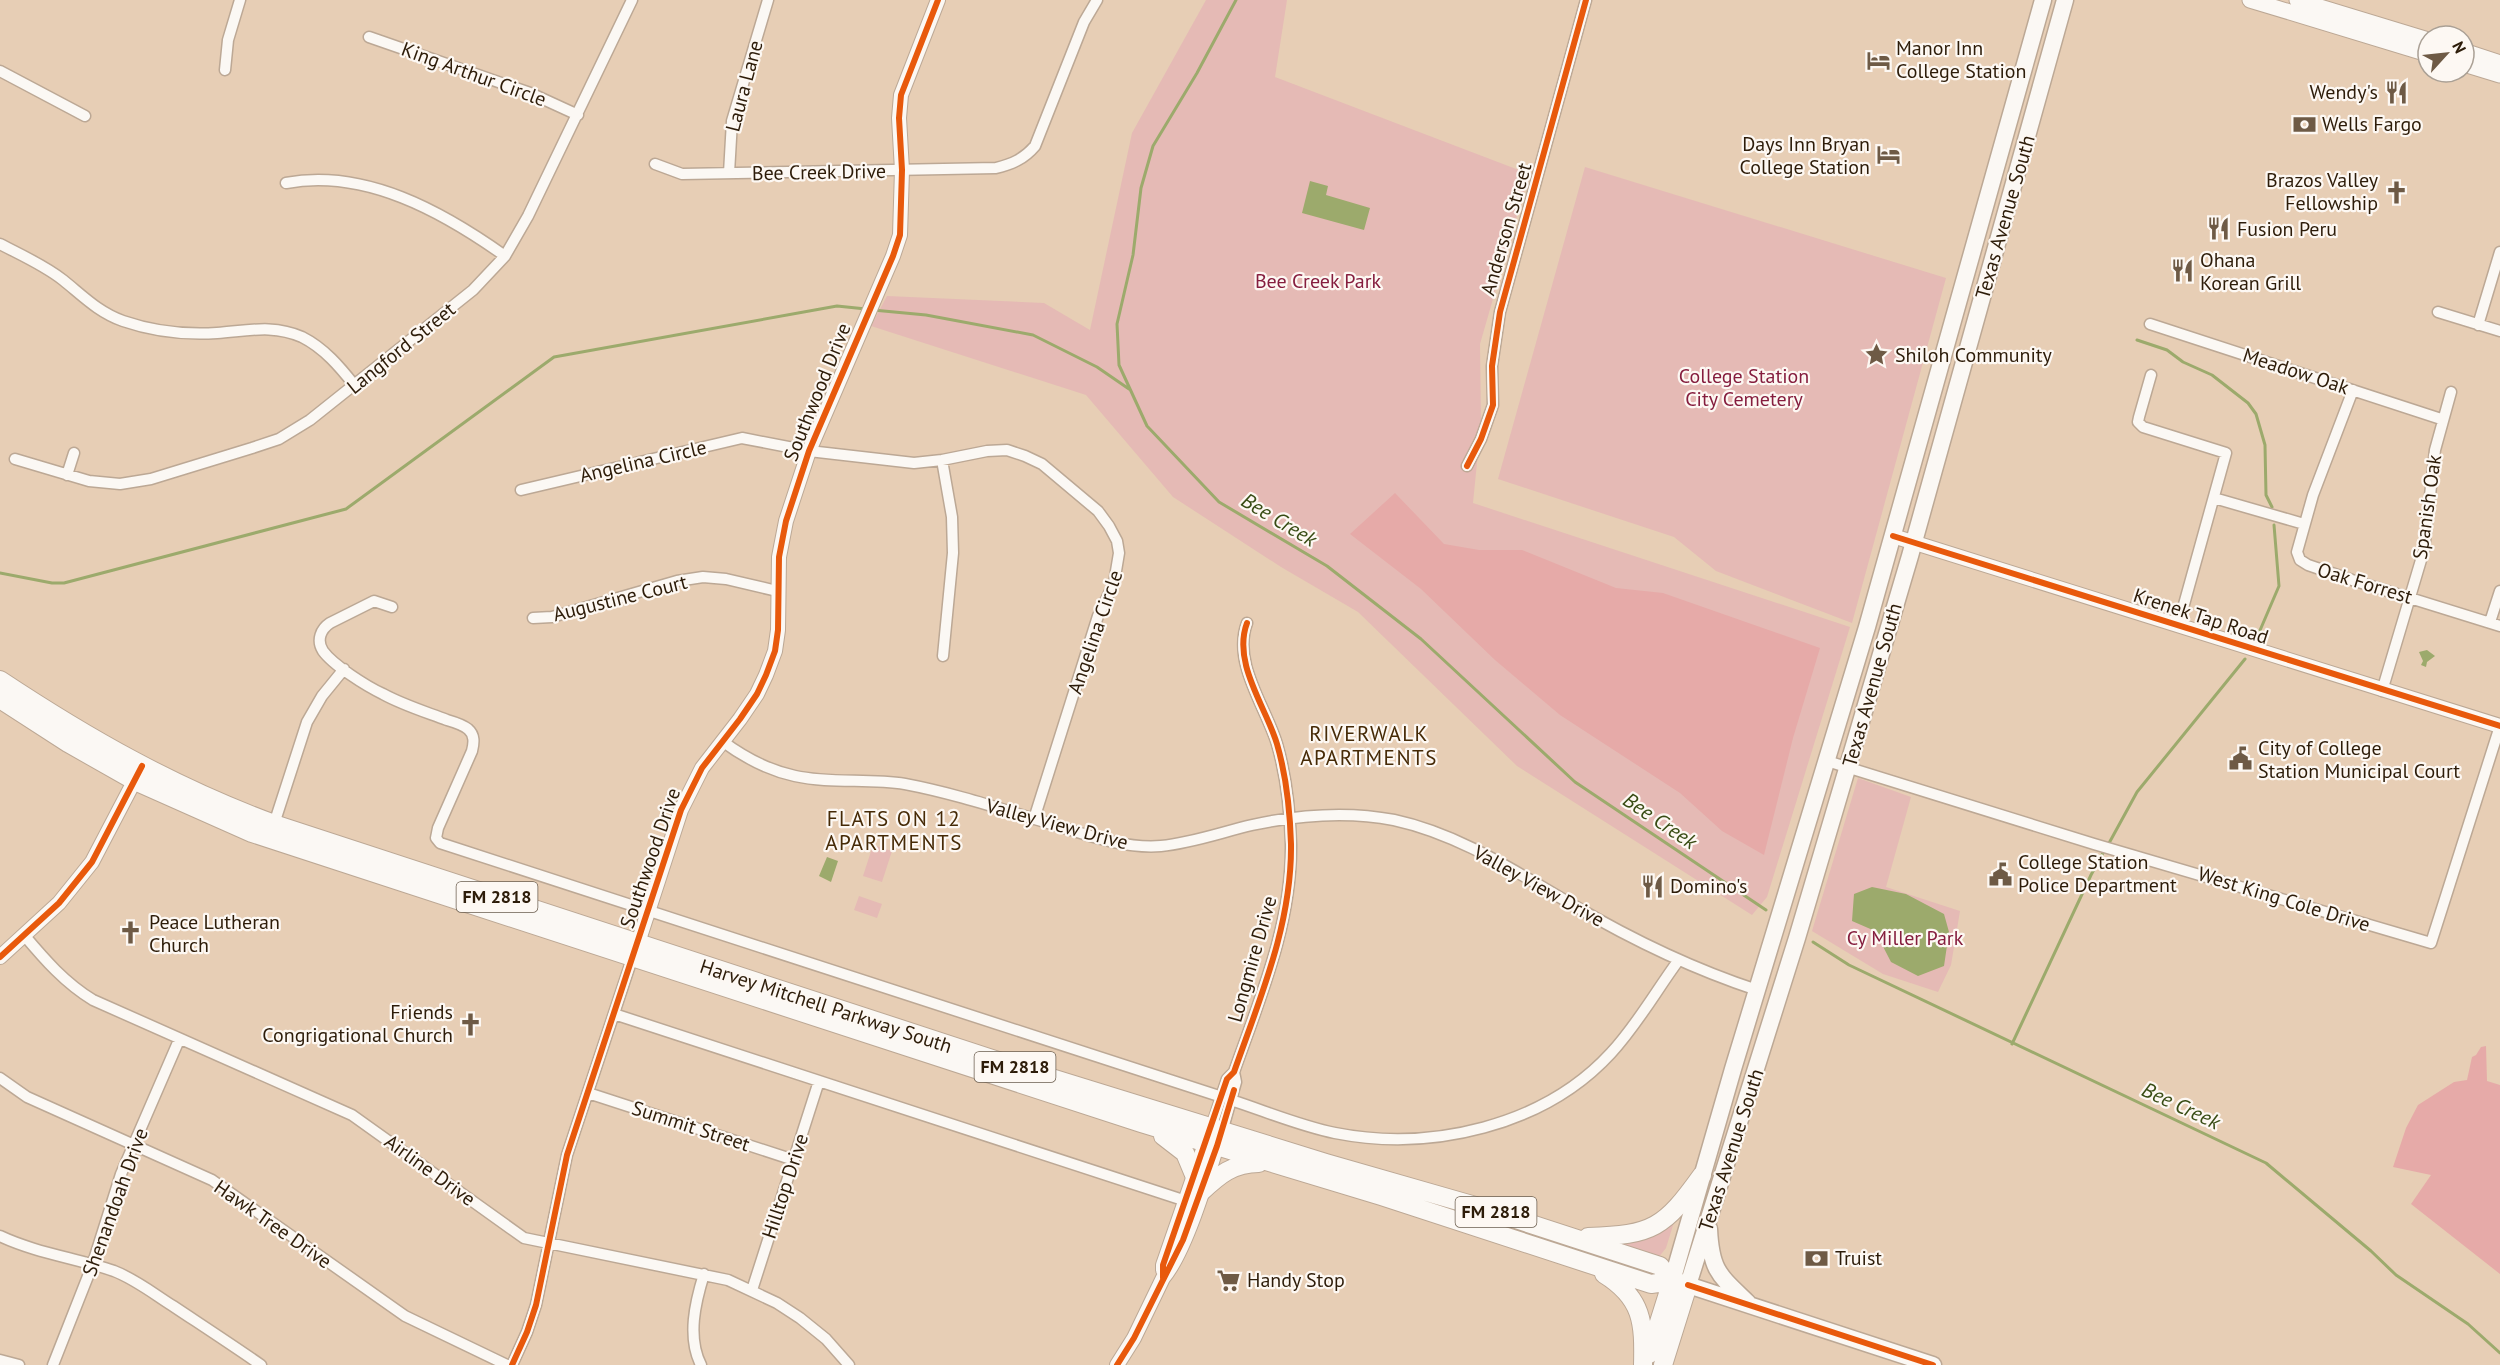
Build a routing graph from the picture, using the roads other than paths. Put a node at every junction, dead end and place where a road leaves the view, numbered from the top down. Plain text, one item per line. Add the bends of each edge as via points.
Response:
1 (240, 0) edge
2 (632, 0) edge
3 (768, 0) edge
4 (938, 0) edge
5 (1097, 0) edge
6 (1586, 0) edge
7 (2043, 0) edge
8 (2065, 0) edge
9 (2250, 0) edge
10 (2295, 7) edge
11 (2413, 35) junction
12 (2416, 36) edge
13 (369, 37) dead end
14 (2373, 38) junction
15 (2416, 51) edge
16 (2476, 55) edge
17 (2500, 63) edge
18 (2476, 68) edge
19 (225, 70) dead end
20 (0, 71) edge
21 (2500, 75) edge
22 (578, 115) junction
23 (85, 116) dead end
24 (655, 164) dead end
25 (1996, 166) junction
26 (902, 170) junction
27 (2017, 172) junction
28 (729, 173) junction
29 (286, 183) dead end
30 (0, 244) edge
31 (2500, 252) edge
32 (505, 256) junction
33 (2438, 312) dead end
34 (2150, 324) dead end
35 (2478, 325) junction
36 (2500, 331) edge
37 (2151, 375) dead end
38 (355, 386) junction
39 (2353, 390) junction
40 (2451, 392) dead end
41 (2441, 419) junction
42 (809, 451) junction
43 (74, 453) dead end
44 (15, 459) dead end
45 (942, 460) junction
46 (1467, 466) dead end
47 (67, 475) junction
48 (521, 490) dead end
49 (2214, 498) junction
50 (2304, 524) junction
51 (1893, 536) junction
52 (1914, 542) junction
53 (777, 591) junction
54 (2500, 591) edge
55 (2410, 597) junction
56 (392, 607) dead end
57 (532, 618) dead end
58 (1247, 623) dead end
59 (2495, 624) edge
60 (2178, 626) junction
61 (943, 656) dead end
62 (344, 669) junction
63 (0, 680) edge
64 (2382, 691) junction
65 (0, 699) edge
66 (2500, 726) edge
67 (722, 741) junction
68 (1827, 761) junction
69 (1848, 767) junction
70 (138, 773) junction
71 (1289, 818) junction
72 (1034, 819) junction
73 (274, 824) junction
74 (648, 911) junction
75 (1781, 912) junction
76 (24, 935) junction
77 (635, 952) junction
78 (0, 957) edge
79 (1678, 961) junction
80 (1757, 990) junction
81 (1779, 993) junction
82 (614, 1014) junction
83 (179, 1040) junction
84 (1760, 1059) junction
85 (0, 1078) edge
86 (819, 1081) junction
87 (588, 1093) junction
88 (1226, 1099) junction
89 (1141, 1124) junction
90 (1214, 1137) junction
91 (134, 1145) junction
92 (794, 1160) junction
93 (1273, 1164) junction
94 (1702, 1175) junction
95 (1194, 1190) junction
96 (1708, 1221) junction
97 (0, 1236) edge
98 (1572, 1237) junction
99 (549, 1244) junction
100 (1587, 1264) junction
101 (92, 1266) junction
102 (704, 1274) junction
103 (1680, 1283) junction
104 (752, 1290) junction
105 (1750, 1306) junction
106 (0, 1360) edge
107 (19, 1365) edge
108 (53, 1365) edge
109 (261, 1365) edge
110 (507, 1365) edge
111 (512, 1365) edge
112 (701, 1365) edge
113 (849, 1365) edge
114 (1117, 1365) edge
115 (1645, 1365) edge
116 (1663, 1365) edge
117 (1933, 1365) edge

1 - 19 street via 228,39
2 - 22 street, Langford Street
3 - 28 street, Laura Lane via 732,121
4 - 26 street, Southwood Drive via 901,95
5 - 26 street, Bee Creek Drive via 1084,22 1035,146 1028,153 1010,165 996,168
6 - 46 street, Anderson Street via 1500,312 1492,366 1493,405
7 - 25 main road, Texas Avenue South
8 - 27 main road, Texas Avenue South
9 - 10 main road
10 - 11 main road via 2326,16 2332,10
10 - 14 main road
11 - 12 main road
11 - 14 main road via 2404,40 2385,34
13 - 22 street, King Arthur Circle via 530,93
14 - 15 main road
16 - 17 main road
18 - 21 main road
20 - 23 street
22 - 32 street, Langford Street
24 - 28 street, Bee Creek Drive via 682,174
25 - 27 main road
25 - 51 main road, Texas Avenue South
26 - 28 street, Bee Creek Drive
26 - 42 street, Southwood Drive via 900,235
27 - 52 main road, Texas Avenue South
29 - 32 street via 305,179 345,183 416,202 449,218
30 - 38 street via 46,268 100,311 121,320 178,332 275,329 319,348
31 - 35 street
32 - 38 street, Langford Street via 473,290
33 - 35 street
34 - 39 street, Meadow Oak
35 - 36 street
37 - 49 street via 2138,422 2143,427 2226,453
38 - 47 street, Langford Street via 279,439 252,448 151,479 120,484
39 - 41 street, Meadow Oak
39 - 50 street, Oak Forrest
40 - 41 street, Spanish Oak
41 - 55 street, Spanish Oak via 2424,550
42 - 45 street, Angelina Circle via 914,463
42 - 48 street, Angelina Circle via 742,438
42 - 53 street, Southwood Drive via 780,548
43 - 47 street
44 - 47 street, Langford Street
45 - 61 street via 952,517 953,553
45 - 72 street, Angelina Circle via 987,450 1007,450 1025,456 1042,464 1098,511 1117,541 1119,566 1114,583 1098,616
49 - 50 street
49 - 60 street
50 - 55 street, Oak Forrest via 2297,552 2300,560
51 - 52 street, Krenek Tap Road
51 - 68 main road, Texas Avenue South
52 - 60 street, Krenek Tap Road
52 - 69 main road, Texas Avenue South
53 - 57 street, Augustine Court via 703,577 552,617
53 - 67 street, Southwood Drive via 775,651 757,694
54 - 59 street
55 - 59 street, Oak Forrest
55 - 64 street, Spanish Oak
56 - 62 street via 374,601 324,628 320,635 323,650
58 - 71 street, Longmire Drive via 1243,635 1247,665 1277,745
60 - 64 street, Krenek Tap Road
62 - 73 street via 307,722
62 - 74 street via 383,694 461,725 473,735 472,751 438,828 436,838 447,847
63 - 70 highway, Harvey Mitchell Parkway South / FM 2818
64 - 66 street, Krenek Tap Road
65 - 70 highway, Harvey Mitchell Parkway South / FM 2818 via 68,743
66 - 69 street, West King Cole Drive via 2431,943
67 - 72 street, Valley View Drive via 747,759 798,777 903,784
67 - 74 street, Southwood Drive via 702,768 681,810
68 - 69 street, West King Cole Drive
68 - 75 main road, Texas Avenue South
69 - 81 main road, Texas Avenue South
70 - 73 highway, Harvey Mitchell Parkway South / FM 2818
70 - 76 street via 92,862 59,903
70 - 77 highway, Harvey Mitchell Parkway South / FM 2818 via 252,833
71 - 72 street, Valley View Drive via 1155,846 1102,839
71 - 79 street, Valley View Drive via 1356,817 1393,820 1427,829 1468,846
71 - 88 street, Longmire Drive via 1290,885 1286,913 1234,1072 1236,1082
73 - 77 highway, Harvey Mitchell Parkway South / FM 2818
74 - 77 street, Southwood Drive
74 - 88 street
75 - 80 main road, Texas Avenue South
75 - 81 main road via 1785,929 1772,975
76 - 78 street
76 - 83 street, Airline Drive via 74,988
77 - 82 street, Southwood Drive
77 - 89 highway, Harvey Mitchell Parkway South / FM 2818
77 - 90 highway, Harvey Mitchell Parkway South / FM 2818
79 - 80 street, Valley View Drive
79 - 88 street via 1610,1054 1550,1100 1489,1125 1443,1137 1382,1139 1334,1133
80 - 84 main road via 1764,994 1754,1039
80 - 94 main road, Texas Avenue South
81 - 84 main road, Texas Avenue South
82 - 86 street
82 - 87 street, Southwood Drive
83 - 91 street, Shenandoah Drive
83 - 99 street, Airline Drive via 352,1115 510,1230
84 - 96 main road, Texas Avenue South
85 - 91 street, Hawk Tree Drive via 27,1097
86 - 92 street, Hilltop Drive
86 - 95 street
87 - 92 street, Summit Street
87 - 99 street, Southwood Drive via 566,1162
88 - 90 street, Longmire Drive
89 - 90 highway, Harvey Mitchell Parkway South / FM 2818
89 - 95 highway via 1179,1146 1190,1162
90 - 93 highway, Harvey Mitchell Parkway South / FM 2818
90 - 95 street, Longmire Drive
90 - 98 highway, Harvey Mitchell Parkway South / FM 2818 via 1479,1207
91 - 101 street, Shenandoah Drive
91 - 110 street, Hawk Tree Drive via 221,1186 405,1316
92 - 104 street, Hilltop Drive
93 - 95 highway via 1239,1164
93 - 100 highway, Harvey Mitchell Parkway South / FM 2818
94 - 98 highway via 1680,1206 1653,1227 1626,1236
94 - 103 main road, Texas Avenue South
95 - 114 street, Longmire Drive via 1184,1240
96 - 103 main road, Texas Avenue South
96 - 105 main road via 1715,1269
97 - 101 street
98 - 103 highway, Harvey Mitchell Parkway South / FM 2818 via 1660,1266
99 - 102 street, Airline Drive
99 - 111 street, Southwood Drive via 527,1332
100 - 103 highway, Harvey Mitchell Parkway South / FM 2818 via 1654,1285
100 - 115 highway via 1614,1280 1633,1299 1643,1322
101 - 108 street, Shenandoah Drive
101 - 109 street via 114,1271 143,1286
102 - 104 street, Airline Drive
102 - 112 street via 693,1334
103 - 105 main road, Harvey Mitchell Parkway South / FM 2818
103 - 115 highway, Texas Avenue South
103 - 116 highway, Texas Avenue South
104 - 113 street, Airline Drive via 800,1318
105 - 117 main road, Harvey Mitchell Parkway South / FM 2818
106 - 107 street

